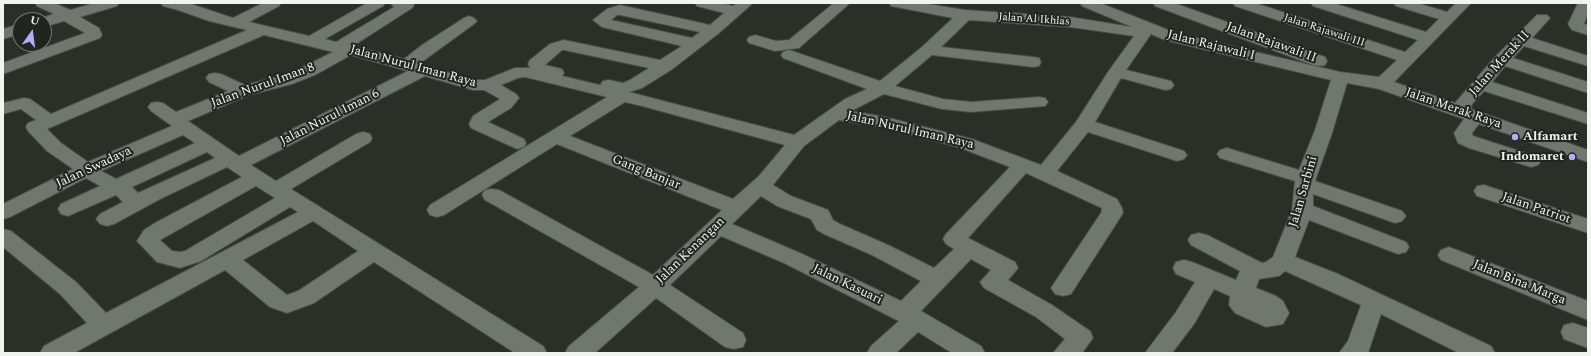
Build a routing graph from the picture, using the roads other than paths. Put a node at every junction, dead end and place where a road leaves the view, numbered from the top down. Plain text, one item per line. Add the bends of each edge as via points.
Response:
1 (42, 3) edge
2 (112, 3) edge
3 (168, 3) edge
4 (274, 3) edge
5 (378, 3) edge
6 (397, 3) edge
7 (702, 3) edge
8 (843, 3) edge
9 (896, 3) edge
10 (1087, 3) edge
11 (1160, 3) edge
12 (1240, 3) edge
13 (1318, 3) edge
14 (1402, 3) edge
15 (1464, 3) edge
16 (917, 5) edge
17 (1580, 6) edge
18 (741, 7) edge
19 (965, 15) junction
20 (67, 16) junction
21 (1449, 17) junction
22 (1542, 18) dead end
23 (52, 20) edge
24 (470, 21) dead end
25 (237, 22) junction
26 (264, 29) junction
27 (713, 30) junction
28 (1588, 30) edge
29 (1144, 33) junction
30 (1171, 37) junction
31 (1428, 38) junction
32 (755, 40) dead end
33 (1521, 40) junction
34 (311, 41) junction
35 (695, 44) junction
36 (343, 49) junction
37 (928, 50) junction
38 (789, 55) dead end
39 (1408, 58) junction
40 (1502, 60) junction
41 (1588, 61) edge
42 (1033, 62) dead end
43 (665, 66) junction
44 (416, 67) junction
45 (3, 69) edge
46 (1116, 72) junction
47 (1340, 77) junction
48 (215, 78) dead end
49 (1382, 84) junction
50 (1482, 84) junction
51 (488, 85) junction
52 (1165, 85) dead end
53 (882, 88) junction
54 (1588, 88) edge
55 (243, 91) junction
56 (622, 96) junction
57 (1039, 102) dead end
58 (157, 107) dead end
59 (3, 109) edge
60 (1468, 113) junction
61 (837, 114) junction
62 (1588, 119) edge
63 (48, 120) junction
64 (181, 123) junction
65 (1084, 125) junction
66 (556, 137) junction
67 (363, 138) dead end
68 (797, 142) junction
69 (517, 143) dead end
70 (208, 144) junction
71 (1227, 154) dead end
72 (1177, 155) dead end
73 (1588, 156) edge
74 (1531, 161) dead end
75 (232, 162) junction
76 (1022, 166) junction
77 (88, 170) junction
78 (1045, 173) junction
79 (256, 178) junction
80 (1305, 181) junction
81 (116, 186) junction
82 (760, 186) junction
83 (1484, 191) dead end
84 (282, 194) junction
85 (492, 195) dead end
86 (136, 203) junction
87 (736, 208) junction
88 (68, 209) dead end
89 (437, 210) dead end
90 (1302, 210) junction
91 (3, 212) edge
92 (314, 212) junction
93 (1395, 216) dead end
94 (106, 219) dead end
95 (717, 226) junction
96 (1588, 226) edge
97 (3, 236) edge
98 (1199, 240) dead end
99 (1398, 247) dead end
100 (968, 248) junction
101 (374, 251) junction
102 (1449, 255) dead end
103 (227, 259) junction
104 (1282, 261) junction
105 (1184, 268) dead end
106 (1255, 269) junction
107 (1208, 278) junction
108 (936, 279) junction
109 (655, 286) junction
110 (1063, 288) dead end
111 (1379, 303) junction
112 (1588, 312) edge
113 (910, 316) junction
114 (104, 326) junction
115 (734, 340) dead end
116 (81, 346) edge
117 (53, 353) edge
118 (534, 353) edge
119 (578, 353) edge
120 (880, 353) edge
121 (972, 353) edge
122 (1066, 353) edge
123 (1158, 353) edge
124 (1352, 353) edge
125 (1482, 353) edge

1 - 20 street
2 - 20 street
3 - 25 street, Jalan Nurul Iman Raya via 214,18
4 - 25 street
5 - 34 street
6 - 36 street, Jalan Nurul Iman 8 via 407,5
7 - 18 street
8 - 32 street via 793,45 775,46
9 - 16 street, Jalan Al Ikhlas
10 - 30 street, Jalan Rajawali I
11 - 49 street, Jalan Rajawali II
12 - 39 street, Jalan Rajawali III
13 - 31 street
14 - 21 street
15 - 21 street
16 - 19 street, Jalan Al Ikhlas
17 - 28 street via 1575,22 1578,27
18 - 27 street
19 - 29 street, Jalan Al Ikhlas via 1070,22
19 - 37 street, Jalan Kenangan
20 - 23 street
20 - 45 street via 89,28 94,35
21 - 31 street
22 - 33 street, Jalan Merak II
24 - 44 street, Jalan Nurul Iman 6 via 428,48
25 - 26 street, Jalan Nurul Iman Raya
26 - 34 street, Jalan Nurul Iman Raya
26 - 63 street
27 - 35 street
27 - 35 street via 620,10 601,20 606,24
29 - 30 street, Jalan Al Ikhlas
29 - 46 street
30 - 47 street, Jalan Rajawali I
31 - 39 street
33 - 40 street, Jalan Merak II
33 - 41 street
34 - 36 street, Jalan Nurul Iman Raya
35 - 43 street
36 - 44 street, Jalan Nurul Iman Raya
36 - 55 street, Jalan Nurul Iman 8 via 309,71
37 - 42 street
37 - 53 street, Jalan Kenangan
38 - 53 street
39 - 49 street
40 - 50 street, Jalan Merak II
40 - 54 street
43 - 43 street via 636,84 624,88 542,69 536,64 556,47 564,45
44 - 51 street, Jalan Nurul Iman Raya via 474,85
44 - 75 street, Jalan Nurul Iman 6
46 - 52 street
46 - 65 street
47 - 49 street, Jalan Merak Raya
47 - 80 street, Jalan Sarbini
48 - 55 street
49 - 60 street, Jalan Merak Raya
50 - 60 street, Jalan Merak II via 1464,104
50 - 62 street
51 - 56 street, Jalan Nurul Iman Raya via 522,72
51 - 69 street via 510,98 479,120 478,124
53 - 57 street via 942,104 972,107
53 - 61 street, Jalan Kenangan via 851,103
55 - 64 street, Jalan Nurul Iman 8
56 - 66 street
56 - 68 street, Jalan Nurul Iman Raya
58 - 64 street
59 - 63 street via 24,103
60 - 73 street, Jalan Merak Raya
60 - 74 street, Jalan Merak II via 1463,133 1465,139
61 - 68 street, Jalan Kenangan
61 - 76 street, Jalan Nurul Iman Raya via 965,143
63 - 77 street via 35,127 49,143
64 - 70 street
64 - 77 street, Jalan Swadaya
65 - 72 street
65 - 78 street
66 - 87 street, Gang Banjar
66 - 89 street
67 - 84 street
68 - 82 street, Jalan Kenangan
70 - 75 street
70 - 81 street
71 - 80 street
75 - 79 street
75 - 86 street, Jalan Nurul Iman 6
76 - 78 street, Jalan Nurul Iman Raya
76 - 100 street via 955,237 954,239
77 - 81 street
77 - 91 street, Jalan Swadaya
78 - 110 street, Jalan Nurul Iman Raya via 1110,204 1112,208 1112,214
79 - 84 street
79 - 84 street via 163,228 148,241 165,257 180,260 193,256
80 - 90 street, Jalan Sarbini
80 - 93 street
81 - 86 street
81 - 88 street
82 - 87 street, Jalan Kenangan
82 - 108 street via 784,201 821,215 822,222 832,229
83 - 96 street, Jalan Patriot
84 - 92 street
85 - 109 street
86 - 94 street, Jalan Nurul Iman 6
87 - 95 street, Jalan Kenangan
90 - 99 street
90 - 104 street, Jalan Sarbini
92 - 101 street
92 - 103 street
95 - 109 street, Jalan Kenangan
95 - 113 street, Jalan Kasuari via 792,258
97 - 114 street via 68,288
98 - 106 street
100 - 108 street
100 - 122 street via 1007,268 992,282 1044,311 1081,338
101 - 103 street via 292,304 278,301
101 - 118 street
102 - 112 street, Jalan Bina Marga
103 - 114 street
104 - 106 street via 1271,270
104 - 111 street
105 - 107 street
106 - 107 street via 1250,273 1243,292
107 - 123 street via 1185,318
108 - 113 street
109 - 115 street
109 - 119 street, Jalan Kenangan
111 - 124 street via 1370,310 1359,346
111 - 125 street
113 - 120 street
113 - 121 street, Jalan Kasuari
114 - 116 street
116 - 117 street

